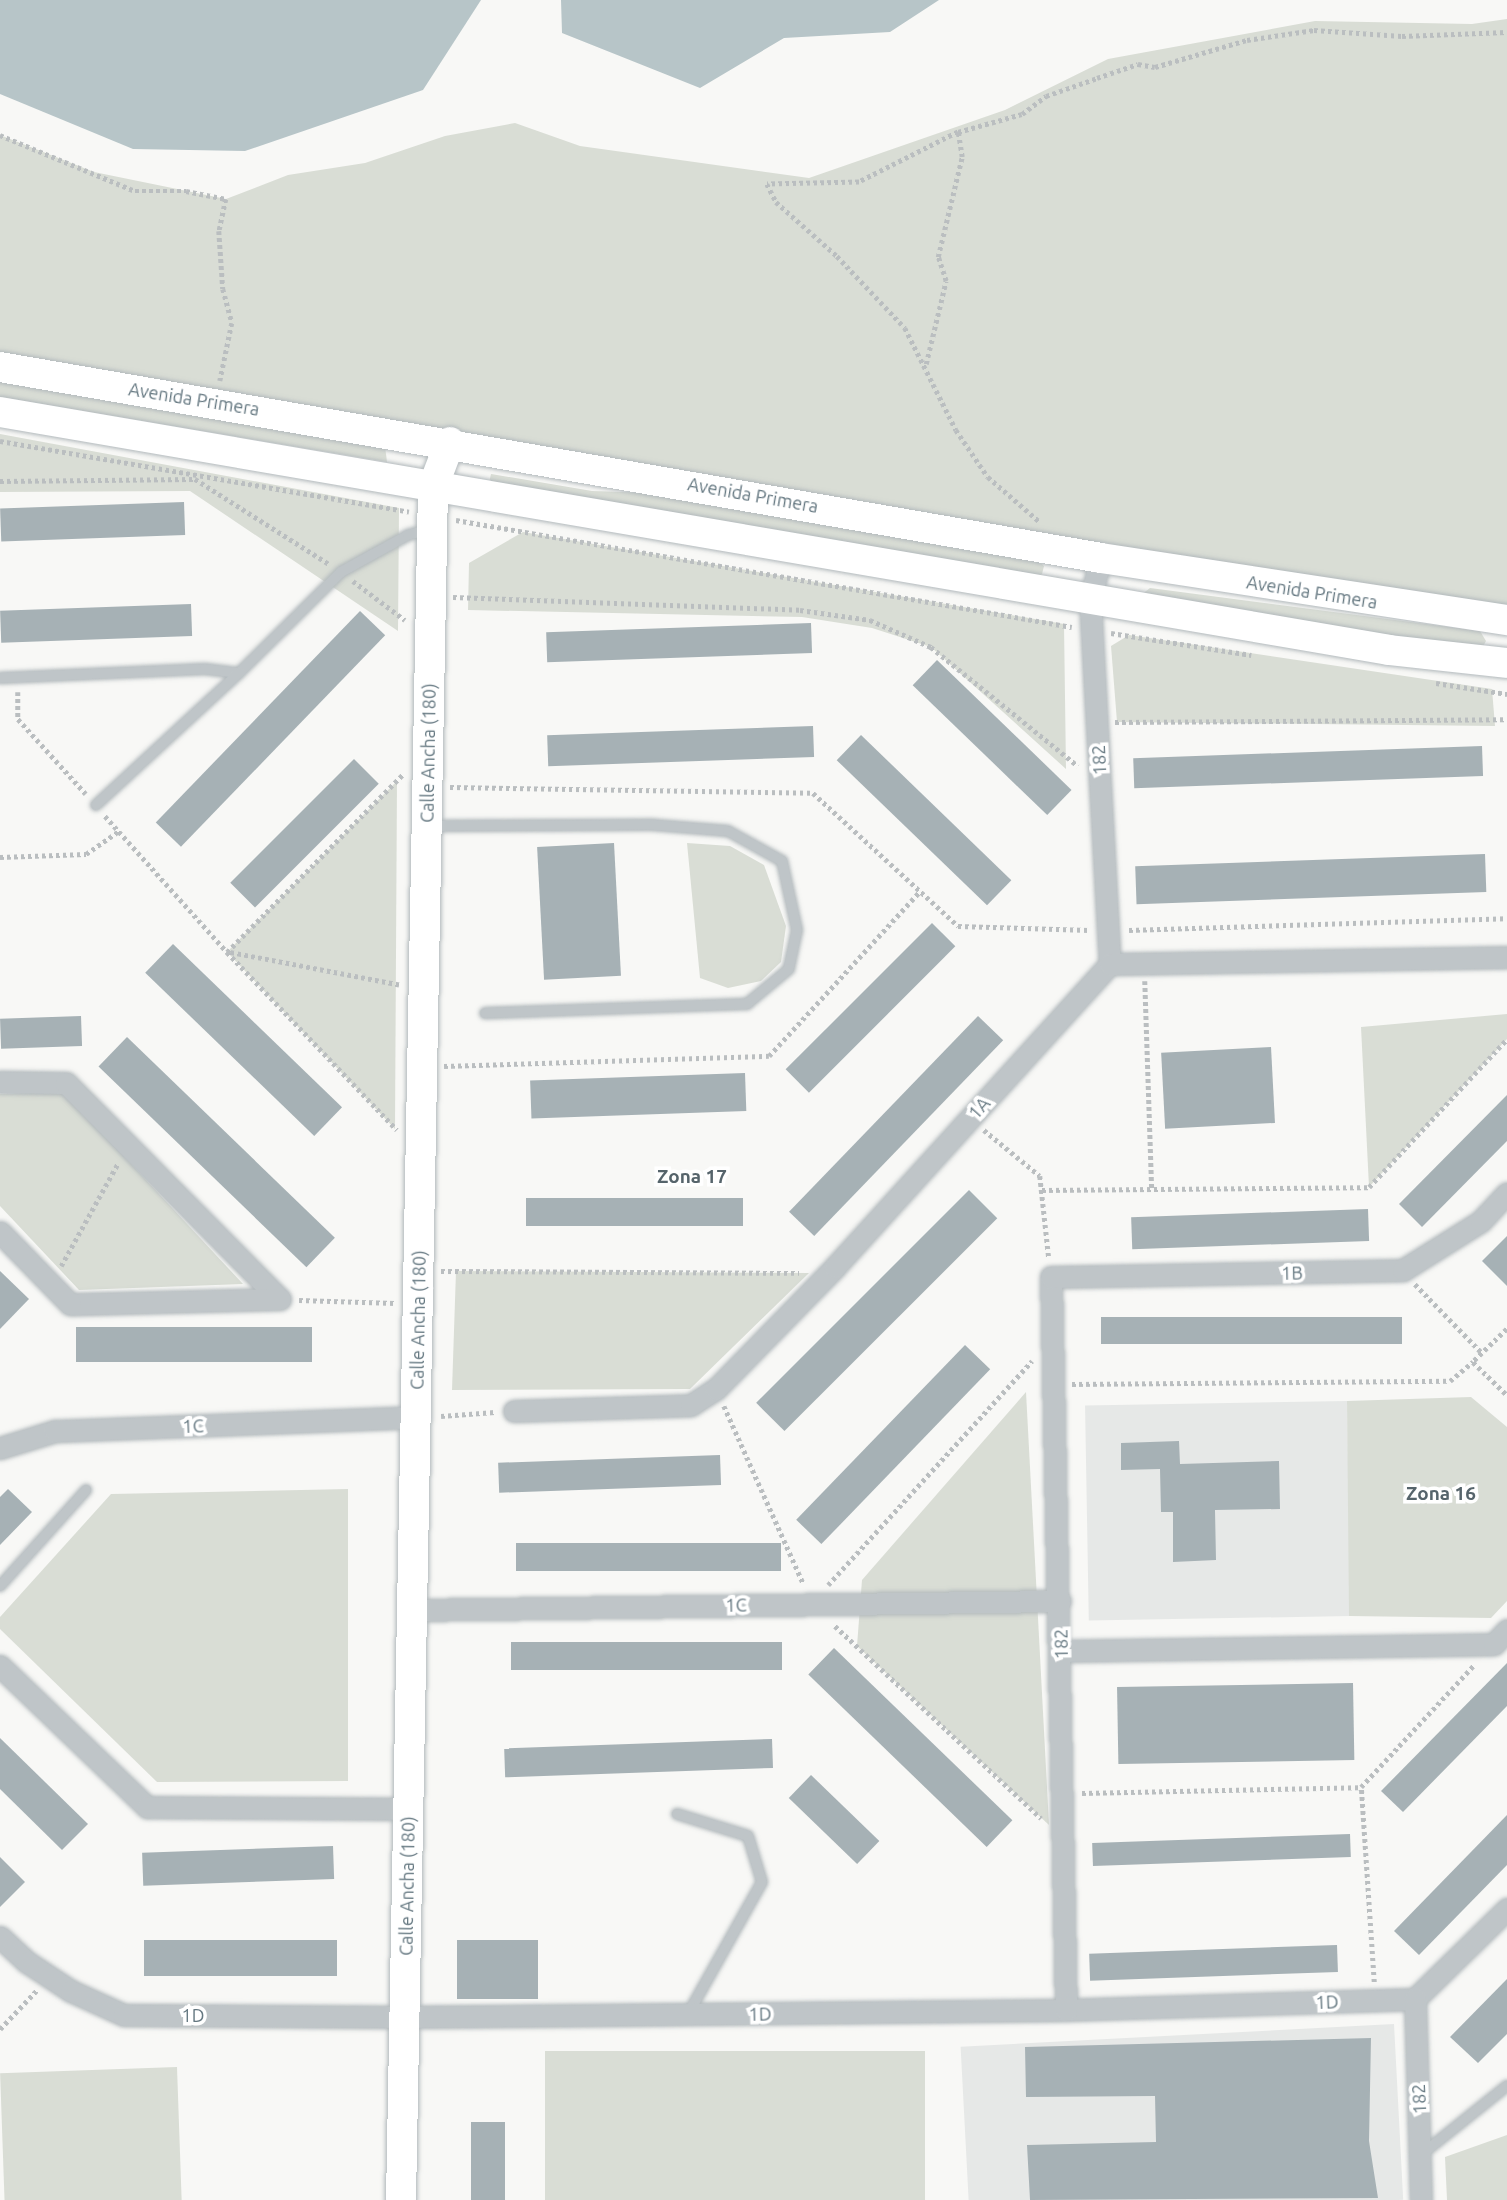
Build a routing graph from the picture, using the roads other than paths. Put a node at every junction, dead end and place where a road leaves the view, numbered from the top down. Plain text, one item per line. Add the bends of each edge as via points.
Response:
1 (0, 367) edge
2 (0, 412) edge
3 (450, 442) junction
4 (433, 487) junction
5 (433, 522) junction
6 (1101, 558) junction
7 (1090, 599) junction
8 (1507, 620) edge
9 (1507, 663) edge
10 (239, 673) junction
11 (0, 678) edge
12 (96, 805) road end
13 (427, 826) junction
14 (1507, 957) edge
15 (1110, 964) junction
16 (485, 1013) dead end
17 (0, 1082) edge
18 (1507, 1193) edge
19 (0, 1232) edge
20 (1051, 1277) joint
21 (514, 1410) road end
22 (416, 1417) junction
23 (2, 1445) edge
24 (86, 1490) dead end
25 (0, 1586) edge
26 (1060, 1601) junction
27 (412, 1610) junction
28 (1500, 1637) edge
29 (1061, 1651) junction
30 (0, 1666) edge
31 (409, 1809) junction
32 (677, 1814) dead end
33 (1507, 1909) edge
34 (0, 1937) edge
35 (1415, 1999) junction
36 (1066, 2010) junction
37 (688, 2014) junction
38 (405, 2017) junction
39 (1507, 2086) edge
40 (1502, 2096) edge
41 (1422, 2154) junction
42 (401, 2200) edge
43 (1421, 2200) edge

1 - 3 street, Avenida Primera
2 - 4 street via 149,434
3 - 4 street, Calle Ancha (180)
3 - 6 street, Avenida Primera
4 - 5 street, Calle Ancha (180)
4 - 7 street
5 - 10 lane via 341,572
5 - 13 street, Calle Ancha (180)
6 - 7 street, 182
6 - 8 street, Avenida Primera
7 - 9 street via 1389,650
7 - 15 street, 182
10 - 11 lane via 205,669
10 - 12 lane
13 - 16 lane via 654,825 728,831 782,861 797,930 789,969 747,1004
13 - 22 street, Calle Ancha (180)
14 - 15 street
15 - 21 street, 1A via 835,1267 716,1390 691,1405
17 - 19 street via 66,1083 280,1300 70,1304
18 - 20 street, 1B via 1481,1221 1403,1270
20 - 26 street, 182
22 - 23 street, 1C via 55,1431
22 - 27 street, Calle Ancha (180)
24 - 25 lane
26 - 27 street, 1C
26 - 29 street, 182
27 - 31 street, Calle Ancha (180)
28 - 29 street
29 - 36 street, 182
30 - 31 street via 147,1807
31 - 38 street, Calle Ancha (180)
32 - 37 lane via 748,1836 762,1882
33 - 35 street
34 - 38 street, 1D via 49,1977 124,2015
35 - 36 street, 1D
35 - 41 street, 182
36 - 37 street, 1D
37 - 38 street, 1D
38 - 42 street, Calle Ancha (180)
39 - 40 lane
40 - 41 lane
41 - 43 street, 182

